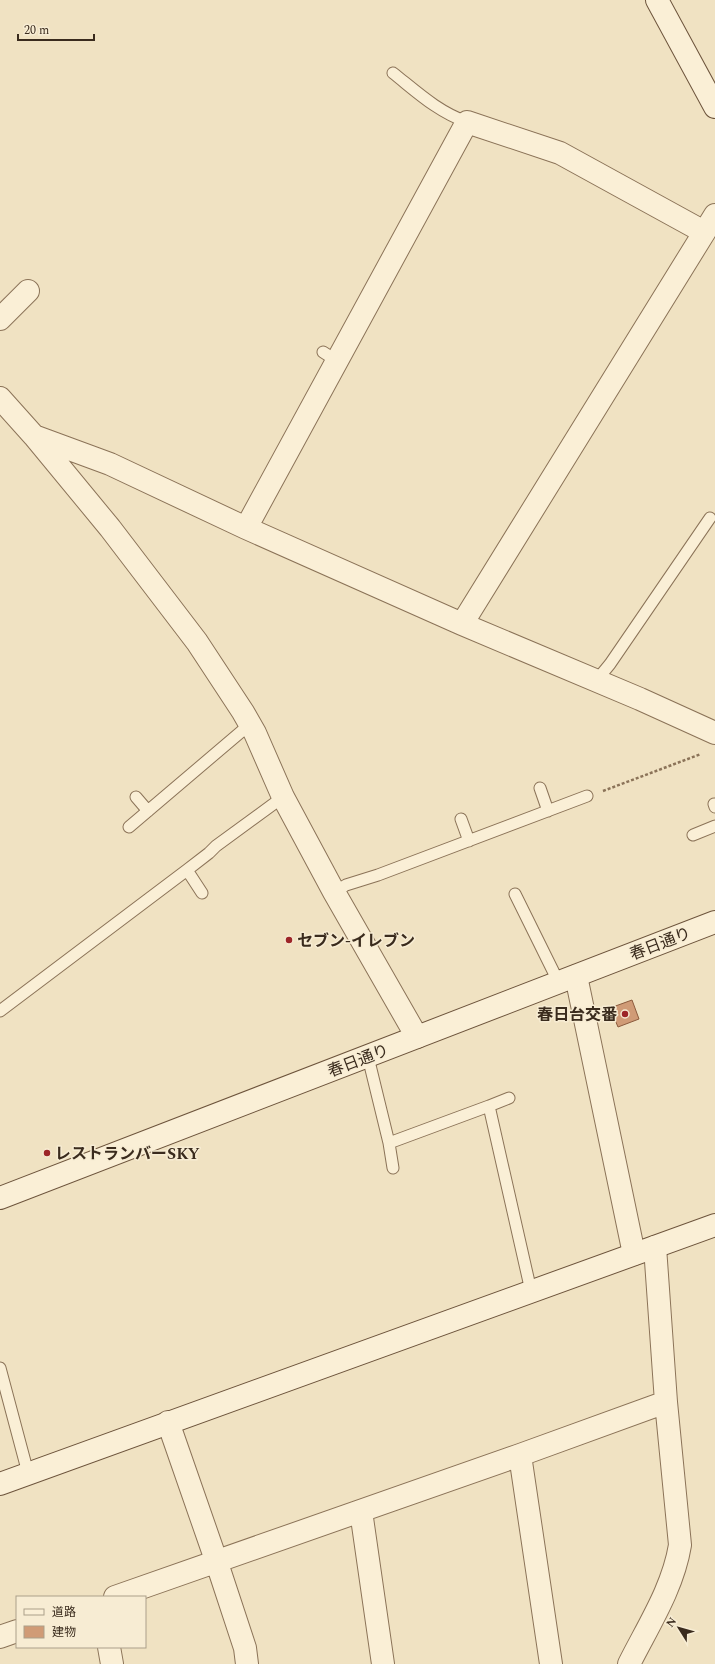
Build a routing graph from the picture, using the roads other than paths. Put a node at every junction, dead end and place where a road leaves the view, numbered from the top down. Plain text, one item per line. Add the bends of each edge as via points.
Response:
1 (657, 0) edge
2 (394, 73) dead end
3 (715, 107) edge
4 (467, 122) junction
5 (710, 224) edge
6 (28, 291) dead end
7 (0, 319) edge
8 (0, 398) edge
9 (34, 436) junction
10 (710, 518) dead end
11 (246, 528) junction
12 (462, 624) junction
13 (596, 681) junction
14 (249, 725) junction
15 (711, 743) edge
16 (540, 788) dead end
17 (587, 796) road end
18 (136, 797) dead end
19 (283, 797) junction
20 (148, 811) junction
21 (548, 811) junction
22 (461, 818) dead end
23 (715, 826) edge
24 (129, 827) dead end
25 (693, 835) dead end
26 (469, 841) junction
27 (187, 870) junction
28 (334, 892) junction
29 (202, 893) dead end
30 (515, 894) dead end
31 (715, 922) edge
32 (567, 980) junction
33 (0, 1011) edge
34 (417, 1037) junction
35 (368, 1057) junction
36 (509, 1098) dead end
37 (489, 1106) junction
38 (389, 1143) junction
39 (394, 1168) dead end
40 (0, 1198) edge
41 (715, 1225) edge
42 (655, 1246) junction
43 (634, 1254) junction
44 (530, 1291) junction
45 (0, 1368) edge
46 (666, 1402) junction
47 (168, 1422) junction
48 (520, 1455) junction
49 (28, 1473) junction
50 (0, 1484) edge
51 (362, 1511) junction
52 (216, 1560) junction
53 (117, 1596) edge
54 (16, 1631) edge
55 (0, 1637) edge
56 (109, 1648) edge
57 (112, 1664) edge
58 (247, 1664) edge
59 (384, 1664) edge
60 (551, 1664) edge
61 (629, 1664) edge

1 - 3 street
2 - 4 lane via 431,104
4 - 5 street via 560,153
4 - 11 street via 330,356
5 - 12 street
6 - 7 street
8 - 9 street
9 - 11 street via 110,464
9 - 14 street via 110,528 197,642
10 - 13 lane via 652,595 610,664
11 - 12 street
12 - 13 street
13 - 15 street
14 - 19 street via 255,733
14 - 20 lane
16 - 21 lane
17 - 21 lane
18 - 20 lane
19 - 27 lane
19 - 28 street
20 - 24 lane
21 - 26 lane
22 - 26 lane
23 - 25 lane
26 - 28 lane via 346,885
27 - 29 lane
27 - 33 lane
28 - 34 street
30 - 32 lane
31 - 32 street, 春日通り
32 - 34 street, 春日通り
32 - 43 street
34 - 35 street, 春日通り
35 - 38 lane
35 - 40 street, 春日通り
36 - 37 lane
37 - 38 lane
37 - 44 lane
38 - 39 lane
41 - 42 street
42 - 43 street
42 - 46 street
43 - 44 street
44 - 47 street
45 - 49 lane
46 - 48 street
46 - 61 street via 680,1546 677,1565 666,1591
47 - 49 street
47 - 52 street
48 - 51 street
48 - 60 street
49 - 50 street
51 - 52 street
51 - 59 street
52 - 53 street
52 - 58 street via 245,1648
54 - 55 street
56 - 57 street

